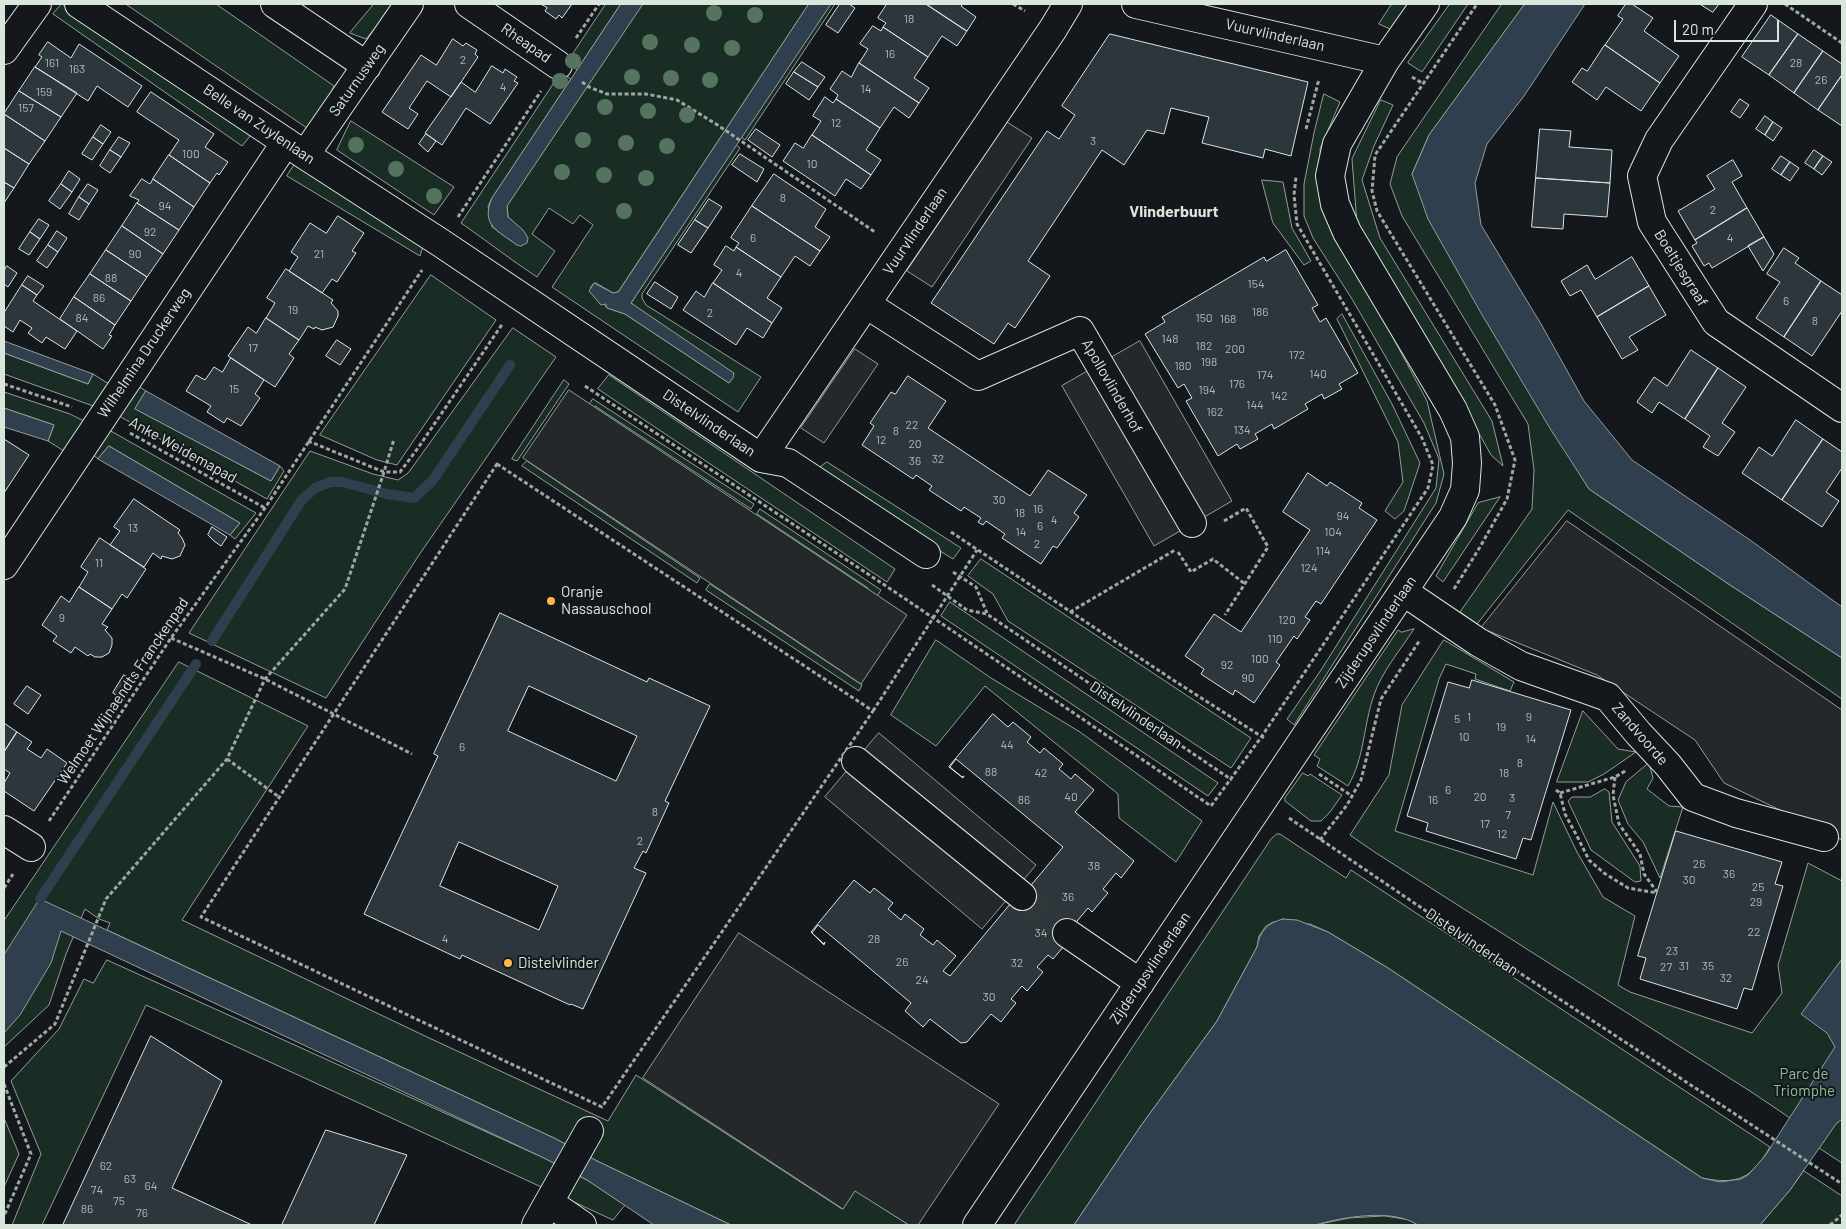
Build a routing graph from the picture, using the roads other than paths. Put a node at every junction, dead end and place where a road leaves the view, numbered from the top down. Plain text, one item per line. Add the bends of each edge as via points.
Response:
1 (36, 4) edge
2 (79, 4) edge
3 (275, 4) edge
4 (409, 4) edge
5 (469, 4) edge
6 (1068, 4) edge
7 (1136, 4) edge
8 (1425, 4) edge
9 (1753, 4) edge
10 (4, 50) edge
11 (1385, 60) junction
12 (558, 65) dead end
13 (367, 66) junction
14 (296, 149) junction
15 (441, 243) joint
16 (866, 304) junction
17 (1842, 408) edge
18 (761, 458) junction
19 (1192, 523) dead end
20 (926, 554) road end
21 (4, 565) edge
22 (1404, 592) junction
23 (856, 761) dead end
24 (4, 830) edge
25 (1824, 837) dead end
26 (31, 847) road end
27 (1022, 896) tunnel mouth
28 (1067, 933) tunnel mouth
29 (1140, 983) junction
30 (589, 1131) dead end
31 (543, 1214) edge
32 (582, 1225) edge
33 (977, 1225) edge

1 - 10 street
2 - 14 street, Belle van Zuylenlaan
3 - 13 street
4 - 13 street, Saturnusweg
5 - 12 street, Rheapad
6 - 16 street, Vuurvlinderlaan
7 - 11 street, Vuurvlinderlaan
8 - 11 street, Zijderupsvlinderlaan
9 - 17 street, Boeltjesgraaf via 1659,140 1642,176 1652,222 1716,322
11 - 22 street, Zijderupsvlinderlaan via 1337,144 1330,176 1335,204 1347,232 1452,410 1465,437 1467,463 1465,490 1453,517
13 - 14 street, Saturnusweg
14 - 15 street, Belle van Zuylenlaan
14 - 21 street, Wilhelmina Druckerweg via 101,417
15 - 18 street, Distelvlinderlaan
16 - 18 street, Vuurvlinderlaan
16 - 19 street, Apollovlinderhof via 978,376 1080,331
18 - 20 street, Distelvlinderlaan via 788,463
22 - 25 street, Zandvoorde via 1521,666 1608,697 1693,797 1736,813
22 - 29 street, Zijderupsvlinderlaan
23 - 27 street
24 - 26 street
28 - 29 street
29 - 33 street, Zijderupsvlinderlaan
30 - 31 street
31 - 32 street

